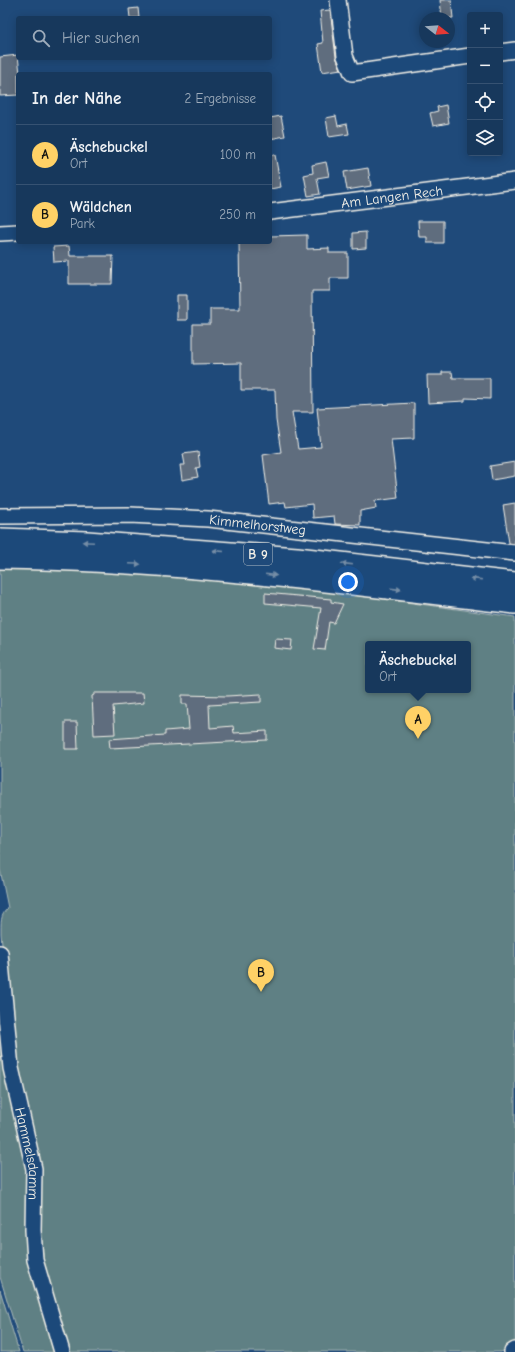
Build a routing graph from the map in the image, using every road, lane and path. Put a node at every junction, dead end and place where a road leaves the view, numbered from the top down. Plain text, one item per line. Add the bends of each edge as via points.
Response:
1 (338, 0) edge
2 (515, 50) edge
3 (503, 52) edge
4 (467, 56) edge
5 (515, 181) edge
6 (272, 212) edge
7 (0, 232) edge
8 (16, 232) edge
9 (0, 516) edge
10 (0, 539) edge
11 (515, 553) edge
12 (0, 558) edge
13 (515, 583) edge
14 (515, 603) edge
15 (0, 953) edge
16 (515, 1350) edge
17 (62, 1352) edge
18 (512, 1352) edge

1 - 4 street via 345,56 352,73
2 - 3 street
5 - 6 street, Am Langen Rech
7 - 8 street
9 - 11 street, Kimmelhorstweg via 130,515 208,519
13 -> 10 highway, B 9 via 297,558 87,542
12 -> 14 highway, B 9 via 240,571
15 - 17 street, Hammelsdamm via 11,1068 34,1169 32,1230 35,1260
16 - 18 street

